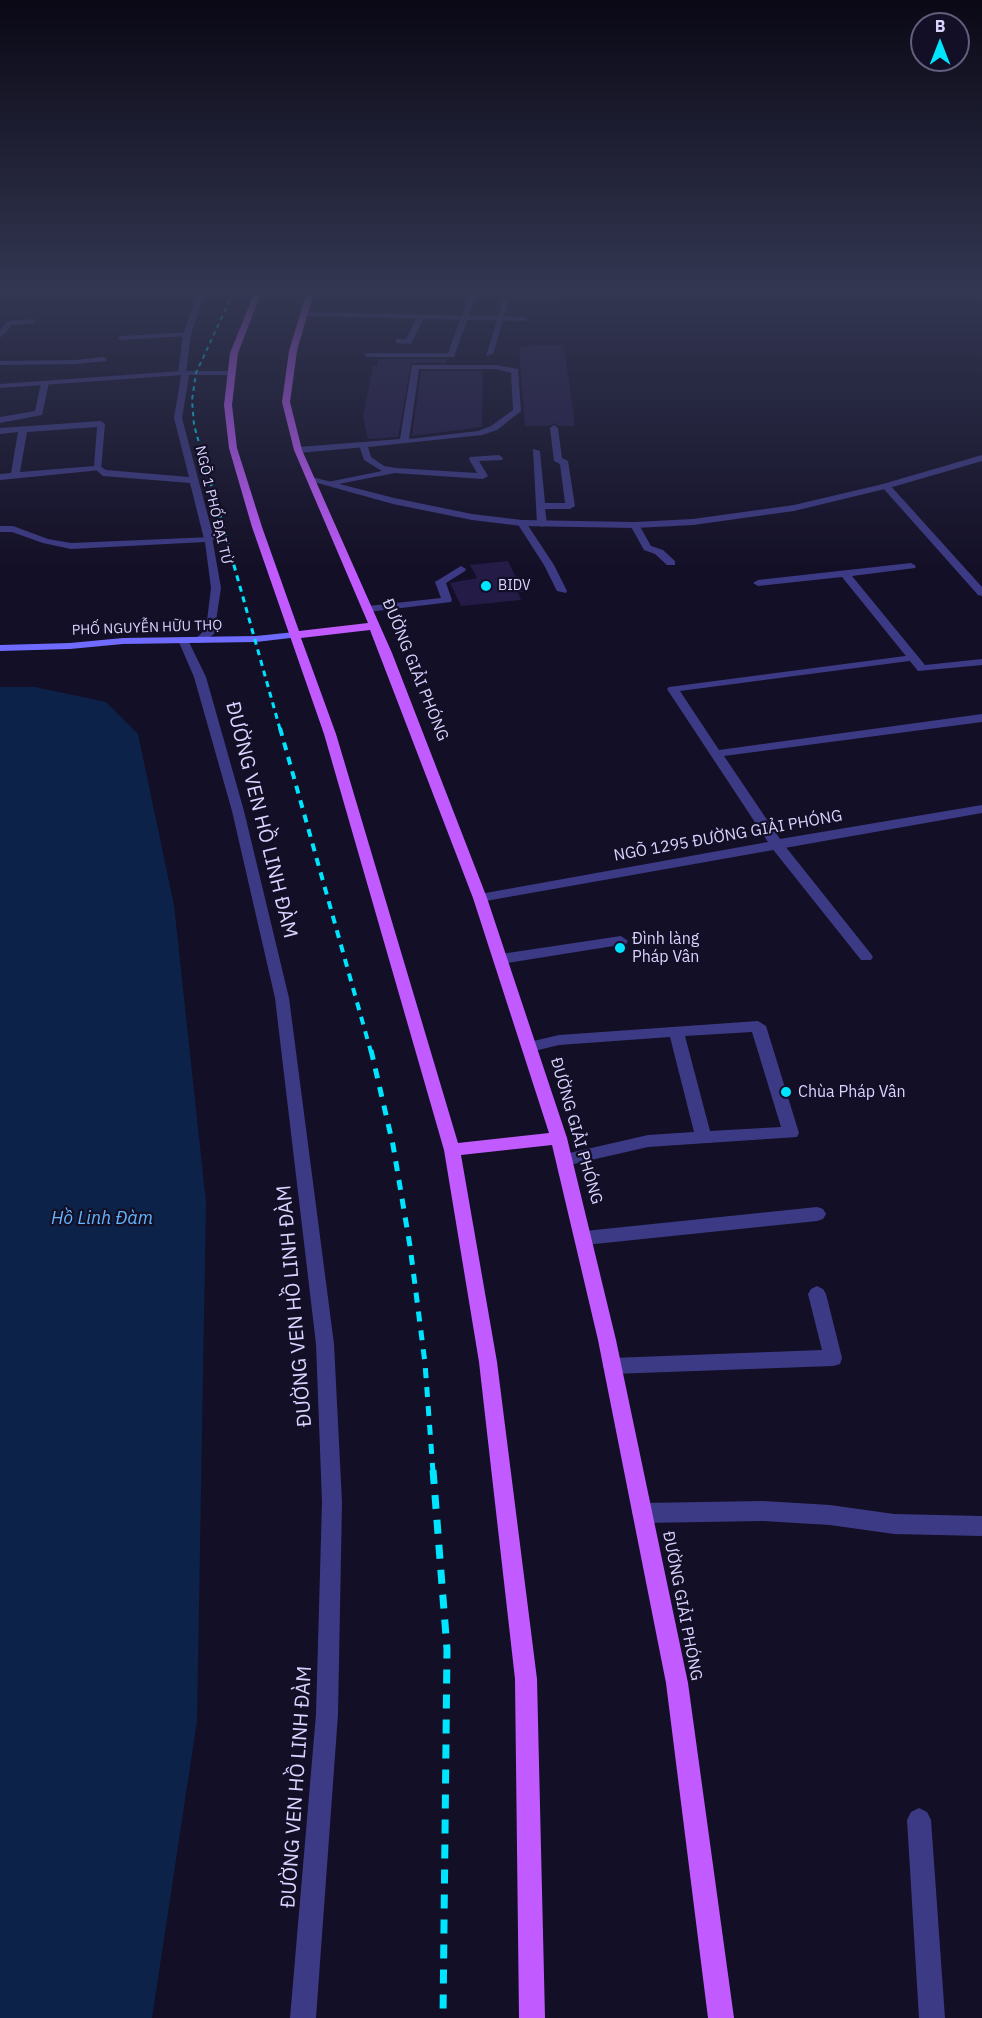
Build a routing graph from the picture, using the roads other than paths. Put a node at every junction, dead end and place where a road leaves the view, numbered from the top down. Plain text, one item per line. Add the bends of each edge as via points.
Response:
1 (45, 385) edge
2 (183, 385) edge
3 (230, 385) edge
4 (288, 385) edge
5 (412, 385) edge
6 (515, 385) edge
7 (0, 420) edge
8 (554, 428) dead end
9 (23, 430) junction
10 (0, 432) edge
11 (404, 441) junction
12 (363, 445) junction
13 (298, 450) junction
14 (536, 451) dead end
15 (499, 458) dead end
16 (982, 458) edge
17 (98, 468) junction
18 (406, 473) dead end
19 (15, 476) junction
20 (0, 477) edge
21 (192, 480) junction
22 (312, 480) junction
23 (331, 484) junction
24 (886, 486) junction
25 (541, 506) junction
26 (522, 523) junction
27 (542, 524) junction
28 (634, 525) junction
29 (0, 529) edge
30 (209, 539) junction
31 (671, 563) dead end
32 (911, 566) dead end
33 (461, 569) dead end
34 (845, 574) junction
35 (969, 578) junction
36 (982, 578) edge
37 (758, 583) dead end
38 (562, 591) dead end
39 (982, 593) edge
40 (368, 609) junction
41 (374, 626) junction
42 (295, 635) junction
43 (191, 640) junction
44 (0, 648) edge
45 (913, 658) junction
46 (982, 662) edge
47 (982, 718) edge
48 (715, 754) junction
49 (982, 809) edge
50 (776, 844) junction
51 (480, 898) junction
52 (621, 941) dead end
53 (866, 957) dead end
54 (501, 959) junction
55 (676, 1031) junction
56 (530, 1047) junction
57 (559, 1138) junction
58 (704, 1138) junction
59 (452, 1150) junction
60 (565, 1160) junction
61 (817, 1214) dead end
62 (585, 1238) junction
63 (817, 1294) dead end
64 (612, 1366) junction
65 (642, 1513) junction
66 (982, 1526) edge
67 (919, 1820) dead end
68 (303, 2018) edge
69 (532, 2018) edge
70 (721, 2018) edge
71 (932, 2018) edge

1 - 7 street via 39,413
2 - 21 street, NGÕ 1 PHỐ ĐẠI TỪ via 178,418
3 - 42 main road via 228,405 233,448
4 - 13 main road, ĐƯỜNG GIẢI PHÓNG via 286,402
5 - 11 street
6 - 11 street via 517,411 501,424 479,433
8 - 25 street via 558,461 564,461 570,506
9 - 10 street
9 - 17 street via 101,424
9 - 19 street
11 - 12 street
12 - 13 street
12 - 15 street via 367,458 381,468 396,471 483,476 473,459
13 - 22 main road, ĐƯỜNG GIẢI PHÓNG
14 - 25 street
16 - 24 street via 973,465
17 - 19 street
17 - 21 street via 103,473
18 - 23 street via 385,472
19 - 20 street
21 - 30 street, NGÕ 1 PHỐ ĐẠI TỪ
22 - 23 street
22 - 40 main road, ĐƯỜNG GIẢI PHÓNG
23 - 26 street via 432,510
24 - 28 street via 794,508 693,522
24 - 35 street
25 - 27 street
26 - 27 street
26 - 38 street
27 - 28 street
28 - 31 street via 647,548
29 - 30 street via 13,529 71,546
30 - 43 street, NGÕ 1 PHỐ ĐẠI TỪ via 216,588 211,629
32 - 34 street
33 - 40 street via 440,582 447,600
34 - 37 street
34 - 45 street
35 - 36 street
35 - 39 street
40 - 41 main road, ĐƯỜNG GIẢI PHÓNG
41 - 42 main road
41 - 51 main road, ĐƯỜNG GIẢI PHÓNG
42 - 43 main road, PHỐ NGUYỄN HỮU THỌ
42 - 59 main road via 330,734
43 - 44 main road, PHỐ NGUYỄN HỮU THỌ
43 - 68 street, ĐƯỜNG VEN HỒ LINH ĐÀM via 238,811 282,998 325,1344 332,1502 327,1714
45 - 46 street via 922,669
45 - 48 street via 674,689
47 - 48 street
48 - 50 street
49 - 50 street, NGÕ 1295 ĐƯỜNG GIẢI PHÓNG
50 - 51 street, NGÕ 1295 ĐƯỜNG GIẢI PHÓNG
50 - 53 street
51 - 54 main road, ĐƯỜNG GIẢI PHÓNG
52 - 54 street
54 - 56 main road, ĐƯỜNG GIẢI PHÓNG
55 - 56 street via 559,1040
55 - 58 street
55 - 58 street via 759,1026 791,1133
56 - 57 main road, ĐƯỜNG GIẢI PHÓNG
57 - 59 main road
57 - 60 main road, ĐƯỜNG GIẢI PHÓNG
58 - 60 street via 648,1141
59 - 69 main road via 488,1362 526,1679
60 - 62 main road, ĐƯỜNG GIẢI PHÓNG
61 - 62 street
62 - 64 main road, ĐƯỜNG GIẢI PHÓNG
63 - 64 street via 833,1358
64 - 65 main road, ĐƯỜNG GIẢI PHÓNG
65 - 66 street via 763,1510 894,1524
65 - 70 main road, ĐƯỜNG GIẢI PHÓNG via 677,1683
67 - 71 street

